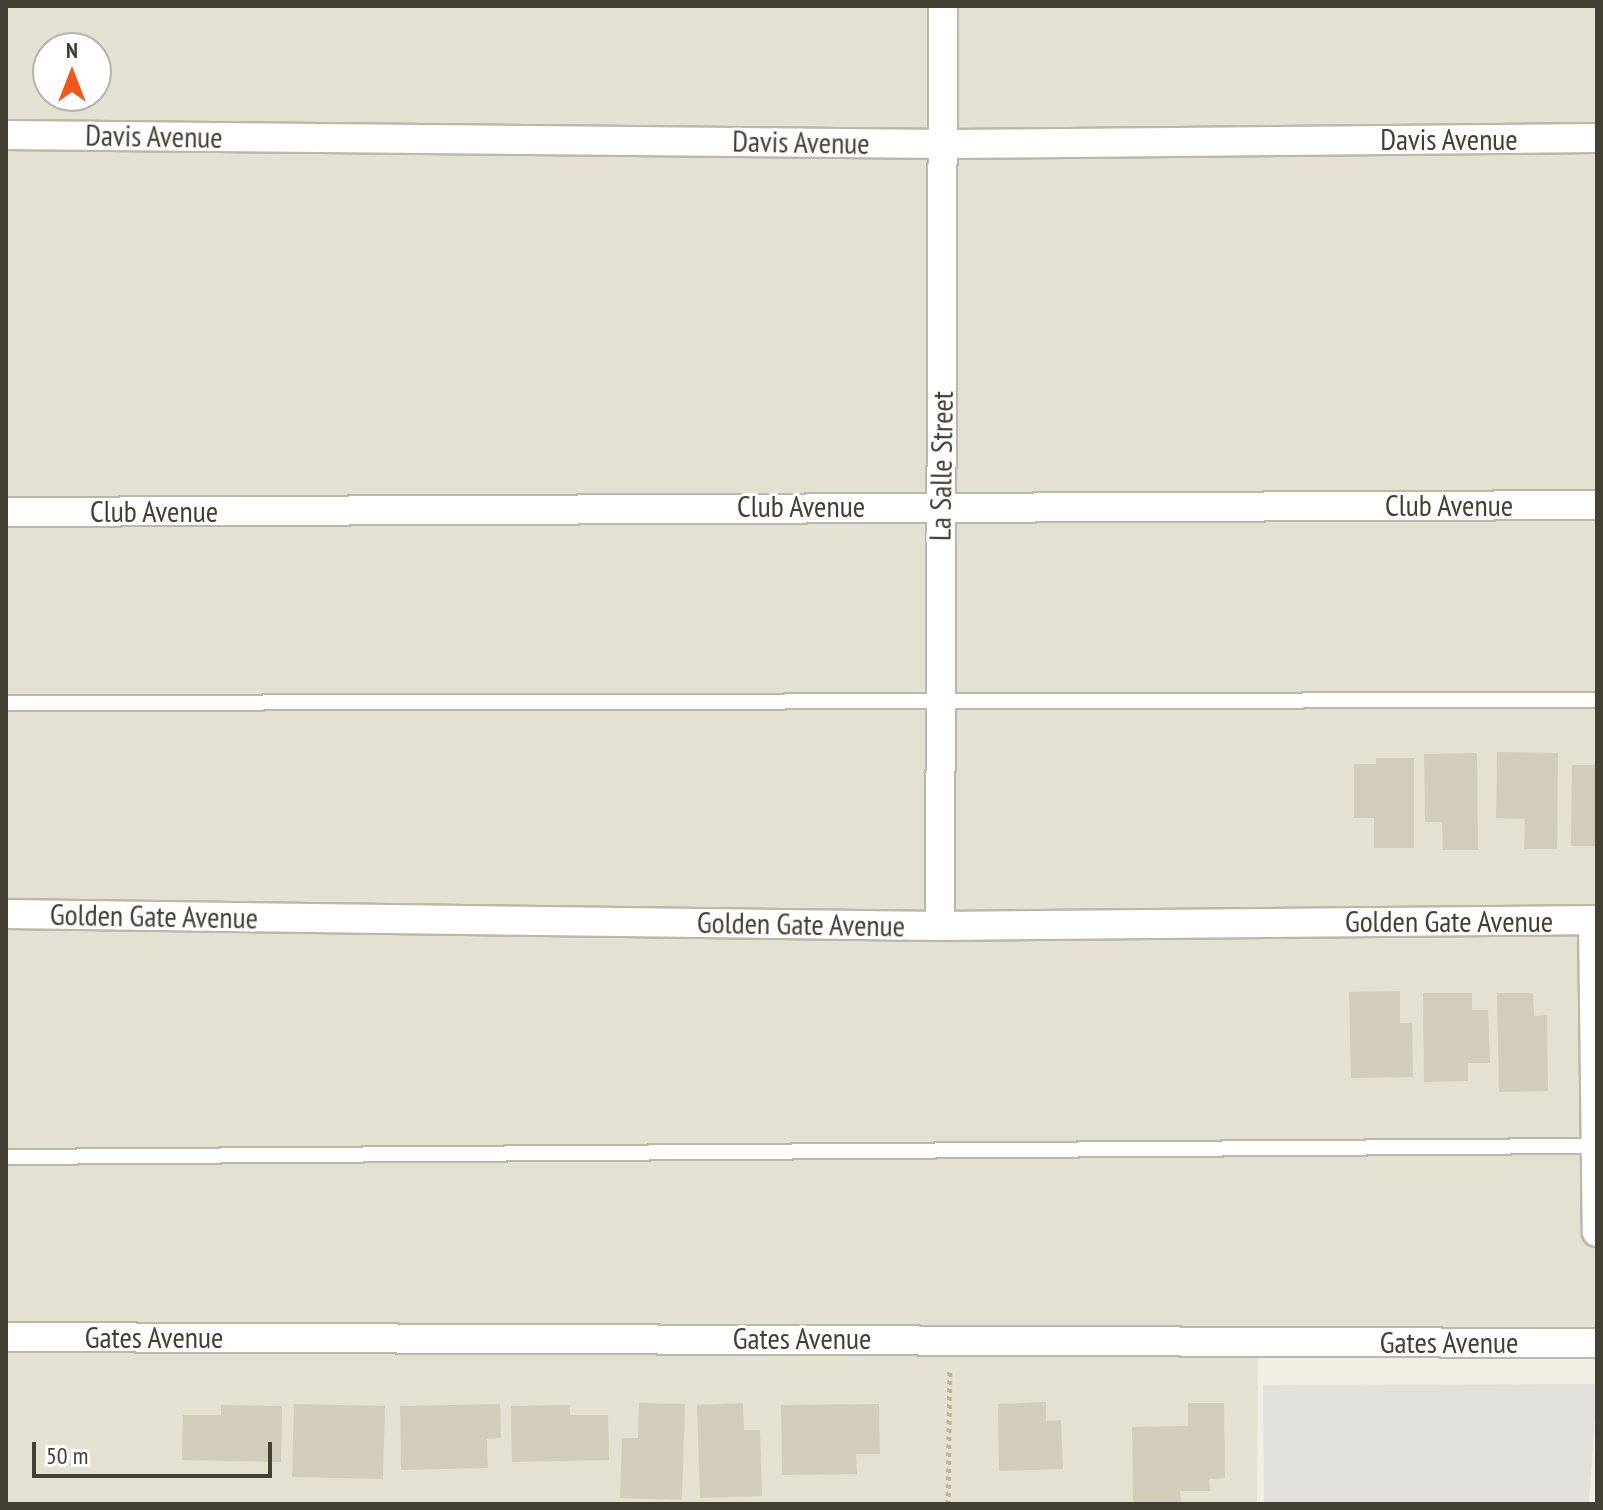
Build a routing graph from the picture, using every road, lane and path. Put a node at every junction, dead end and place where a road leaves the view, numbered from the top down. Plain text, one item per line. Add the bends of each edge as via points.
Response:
1 (943, 6) edge
2 (6, 135) edge
3 (1597, 138) edge
4 (946, 144) junction
5 (940, 505) junction
6 (1597, 505) edge
7 (6, 512) edge
8 (940, 699) junction
9 (1597, 700) edge
10 (6, 703) edge
11 (6, 914) edge
12 (1595, 920) edge
13 (940, 926) junction
14 (1596, 1146) edge
15 (6, 1157) edge
16 (1597, 1232) edge
17 (6, 1337) edge
18 (951, 1338) junction
19 (1597, 1343) edge
20 (948, 1504) edge

1 - 4 street, La Salle Street
2 - 4 street, Davis Avenue
3 - 4 street, Davis Avenue
4 - 5 street, La Salle Street
5 - 6 street, Club Avenue
5 - 7 street, Club Avenue
5 - 8 street, La Salle Street
8 - 9 lane
8 - 10 lane
8 - 13 street, La Salle Street
11 - 13 street, Golden Gate Avenue
12 - 13 street, Golden Gate Avenue
12 - 14 street
14 - 15 lane
14 - 16 street
17 - 18 street, Gates Avenue
18 - 19 street, Gates Avenue
18 - 20 path

